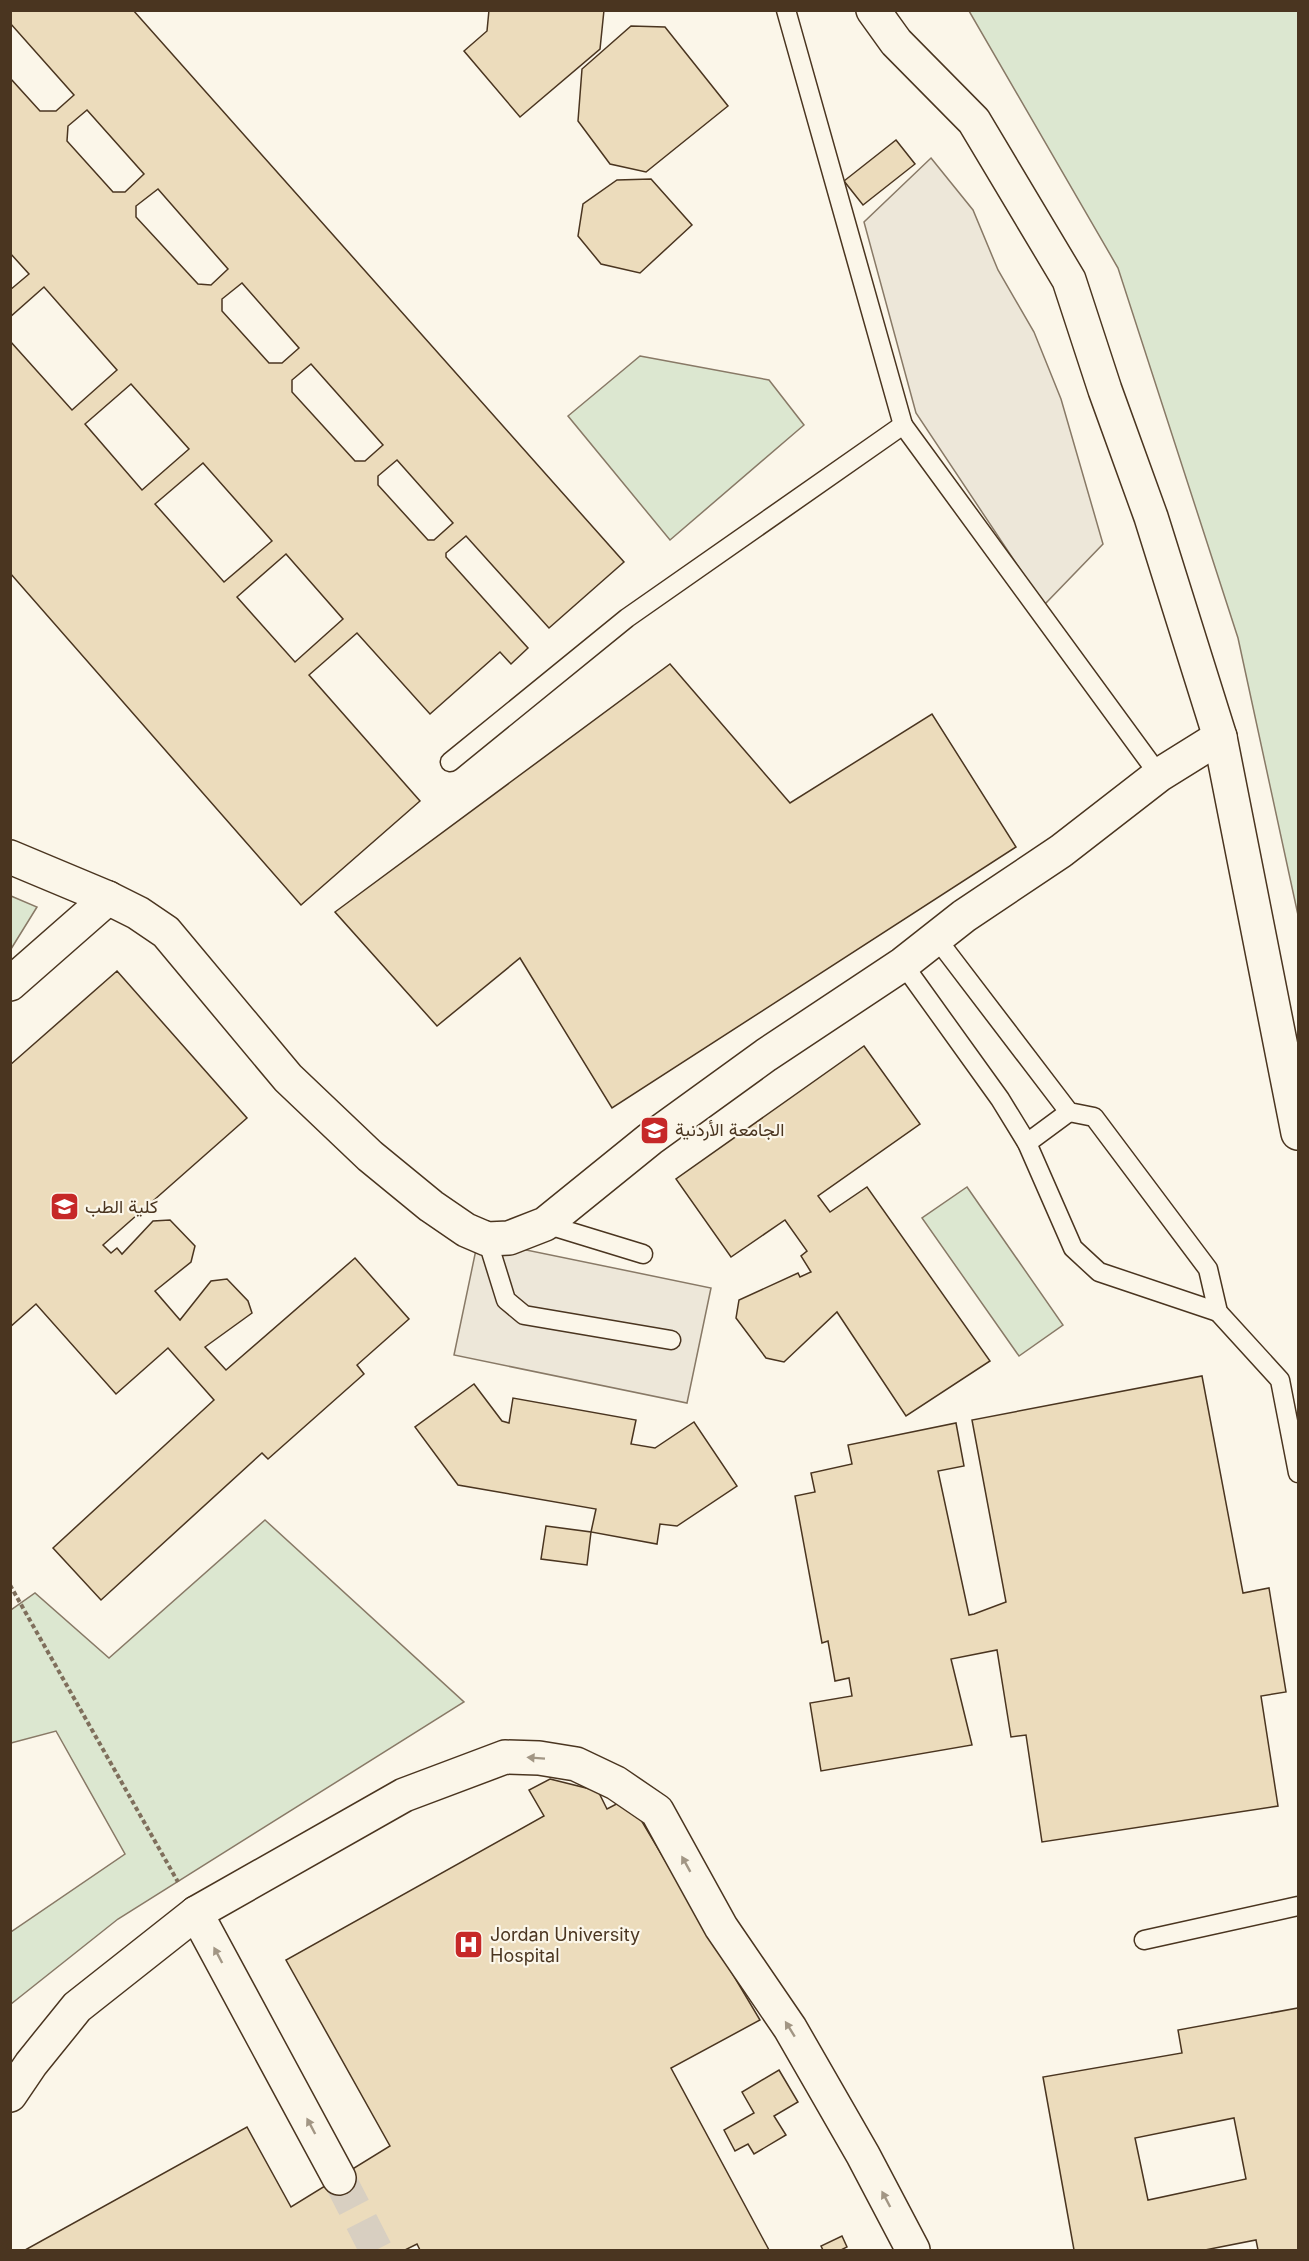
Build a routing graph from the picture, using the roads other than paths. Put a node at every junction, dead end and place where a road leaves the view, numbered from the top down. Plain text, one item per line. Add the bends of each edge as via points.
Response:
1 (786, 10) edge
2 (873, 10) edge
3 (903, 425) junction
4 (1220, 737) junction
5 (450, 762) dead end
6 (1159, 775) junction
7 (10, 857) edge
8 (108, 898) junction
9 (937, 939) junction
10 (903, 964) junction
11 (10, 984) edge
12 (1069, 1112) junction
13 (1299, 1133) edge
14 (1027, 1143) junction
15 (546, 1224) junction
16 (487, 1239) junction
17 (643, 1254) dead end
18 (1218, 1312) junction
19 (671, 1340) dead end
20 (1299, 1473) edge
21 (1299, 1906) edge
22 (196, 1913) junction
23 (1144, 1940) dead end
24 (10, 2095) edge
25 (339, 2178) tunnel mouth
26 (914, 2250) edge

1 - 3 lane
2 - 4 street via 896,42 974,122 1070,280 1151,517
3 - 5 lane via 627,618
3 - 6 lane
4 - 6 street
4 - 13 street
6 - 9 street
7 - 8 street
8 - 11 street
8 - 16 street via 166,932 288,1078 370,1155 431,1206
9 - 10 street
9 - 12 lane
10 - 14 lane
10 - 15 street via 766,1055 660,1132
12 - 14 lane
12 - 18 lane via 1094,1117 1208,1269
14 - 18 lane via 1073,1248 1099,1272
15 - 16 street via 509,1238
15 - 17 lane
16 - 19 lane via 506,1300 524,1315
18 - 20 lane via 1280,1380
21 - 23 lane
22 - 24 street via 77,2007
25 -> 22 street
26 -> 22 street via 795,2038 721,1927 657,1811 616,1783 576,1764 505,1757 404,1795

